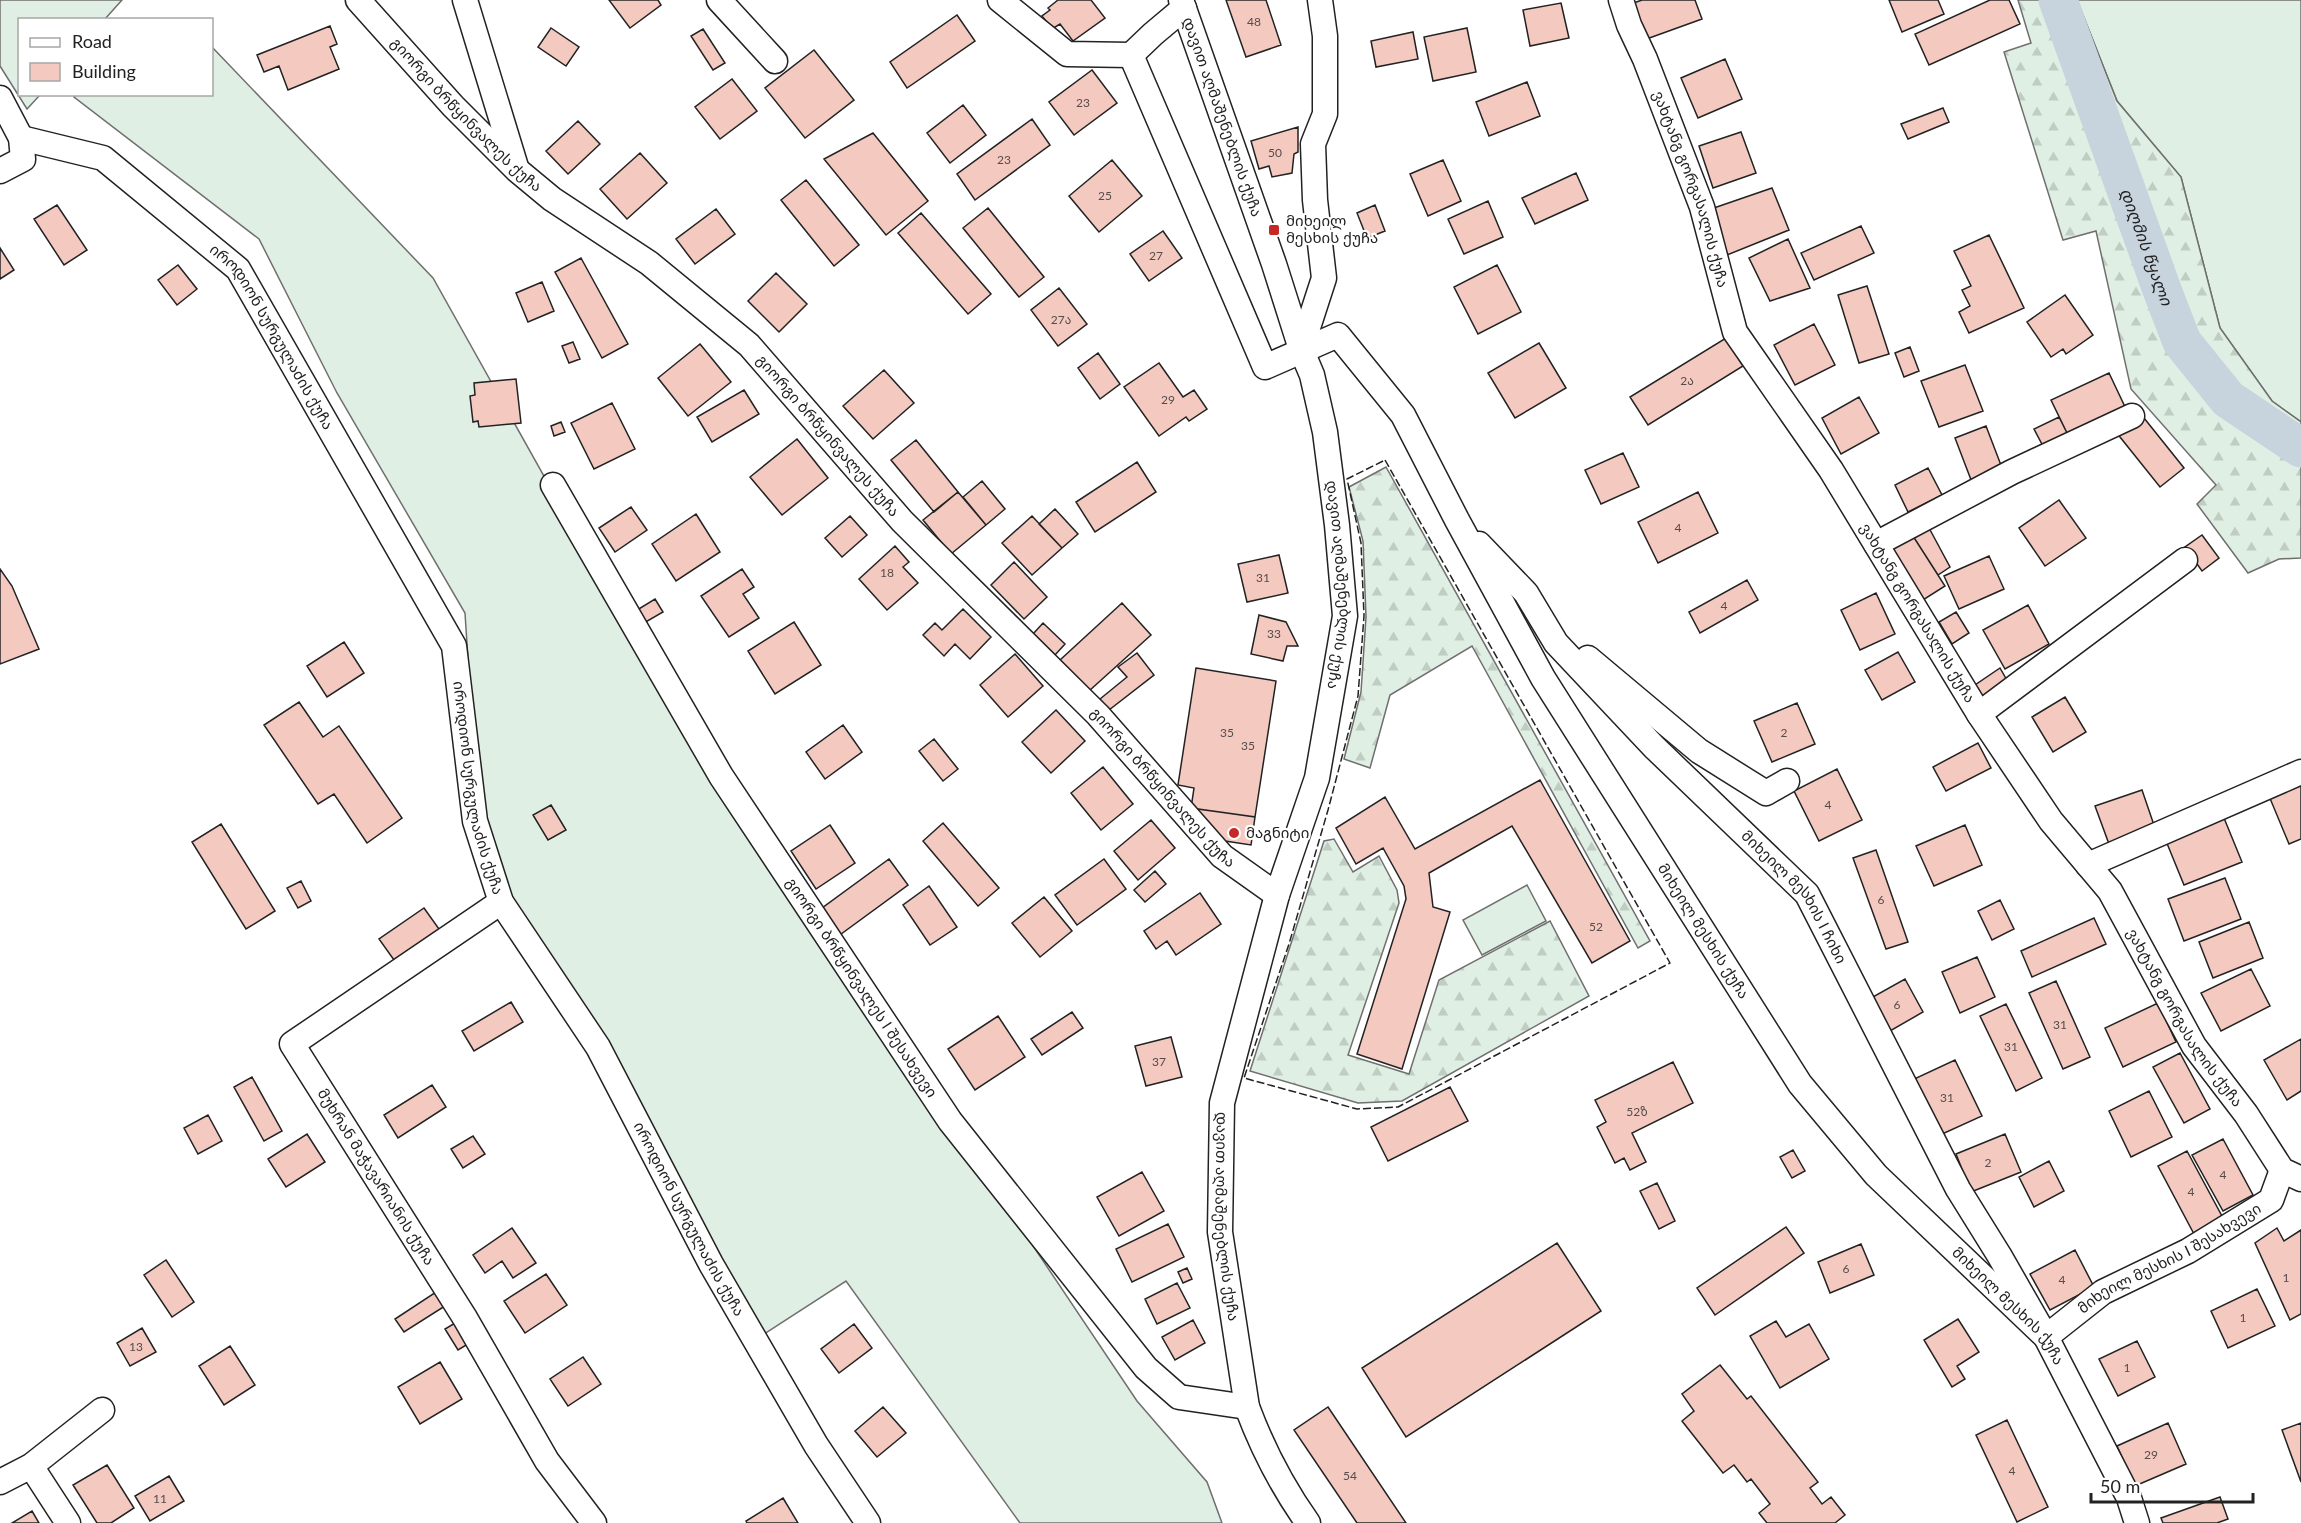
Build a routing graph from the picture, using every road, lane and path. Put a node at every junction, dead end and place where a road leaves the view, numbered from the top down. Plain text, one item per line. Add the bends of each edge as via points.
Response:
1 (358, 0) edge
2 (465, 0) edge
3 (719, 0) edge
4 (1000, 0) edge
5 (1320, 0) edge
6 (1621, 0) edge
7 (1182, 4) edge
8 (1131, 55) junction
9 (776, 61) dead end
10 (0, 98) edge
11 (21, 138) junction
12 (517, 170) junction
13 (0, 171) edge
14 (1301, 350) junction
15 (2132, 416) dead end
16 (553, 485) dead end
17 (1457, 520) junction
18 (1876, 544) junction
19 (2185, 560) dead end
20 (1526, 593) junction
21 (1979, 714) junction
22 (2301, 772) edge
23 (1787, 781) dead end
24 (2088, 865) junction
25 (1277, 895) junction
26 (501, 902) junction
27 (2291, 1175) edge
28 (2046, 1337) junction
29 (1247, 1407) junction
30 (102, 1410) dead end
31 (31, 1466) junction
32 (0, 1482) edge
33 (68, 1523) edge
34 (594, 1523) edge
35 (868, 1523) edge
36 (1308, 1523) edge
37 (2137, 1523) edge

1 - 12 street, გიორგი ბრწყინვალეს ქუჩა via 453,106
2 - 12 street
3 - 9 street
4 - 8 street via 1067,54
5 - 14 street via 1325,36 1325,114 1313,144 1324,278
6 - 18 street, ვახტანგ გორგასალის ქუჩა via 1702,207 1735,332 1831,470
7 - 8 street
7 - 14 street, დავით აღმაშენებლის ქუჩა
8 - 14 street via 1265,367
10 - 11 street
11 - 13 street via 23,159
11 - 26 street, იროდიონ სურგულაძის ქუჩა via 104,158 238,269 454,646 475,821
12 - 25 street, გიორგი ბრწყინვალეს ქუჩა via 552,199 649,263 749,345 902,521 1098,715 1222,856
14 - 17 street, მიხეილ მესხის ქუჩა via 1338,335 1403,415
14 - 25 street, დავით აღმაშენებლის ქუჩა via 1312,375 1325,432 1345,616 1317,778
15 - 18 street via 2012,472
16 - 29 street, გიორგი ბრწყინვალეს I შესახვევი via 721,776 950,1121 1146,1368 1179,1397
17 - 20 street, მიხეილ მესხის I ჩიხი
17 - 28 street, მიხეილ მესხის ქუჩა via 1543,678 1800,1084 1876,1175
18 - 21 street, ვახტანგ გორგასალის ქუჩა
19 - 21 street
20 - 23 street via 1584,655 1699,751 1767,793
20 - 28 street, მიხეილ მესხის I ჩიხი via 1556,643 1654,747 1807,894 1958,1189
21 - 24 street, ვახტანგ გორგასალის ქუჩა via 2051,821
22 - 24 street
24 - 27 street, ვახტანგ გორგასალის ქუჩა via 2110,891 2194,1046
25 - 29 street, დავით აღმაშენებლის ქუჩა via 1222,1103 1220,1232
26 - 34 street, მუხრან მაჭავარიანის ქუჩა via 292,1044 465,1318 547,1461
26 - 35 street, იროდიონ სურგულაძის ქუჩა via 598,1047 711,1264 816,1445
27 - 28 street, მიხეილ მესხის I შესახვევი via 2271,1200 2188,1251 2103,1292
28 - 37 street, მიხეილ მესხის ქუჩა via 2129,1498
29 - 36 street, დავით აღმაშენებლის ქუჩა via 1285,1491
30 - 31 street
31 - 32 street
31 - 33 street

